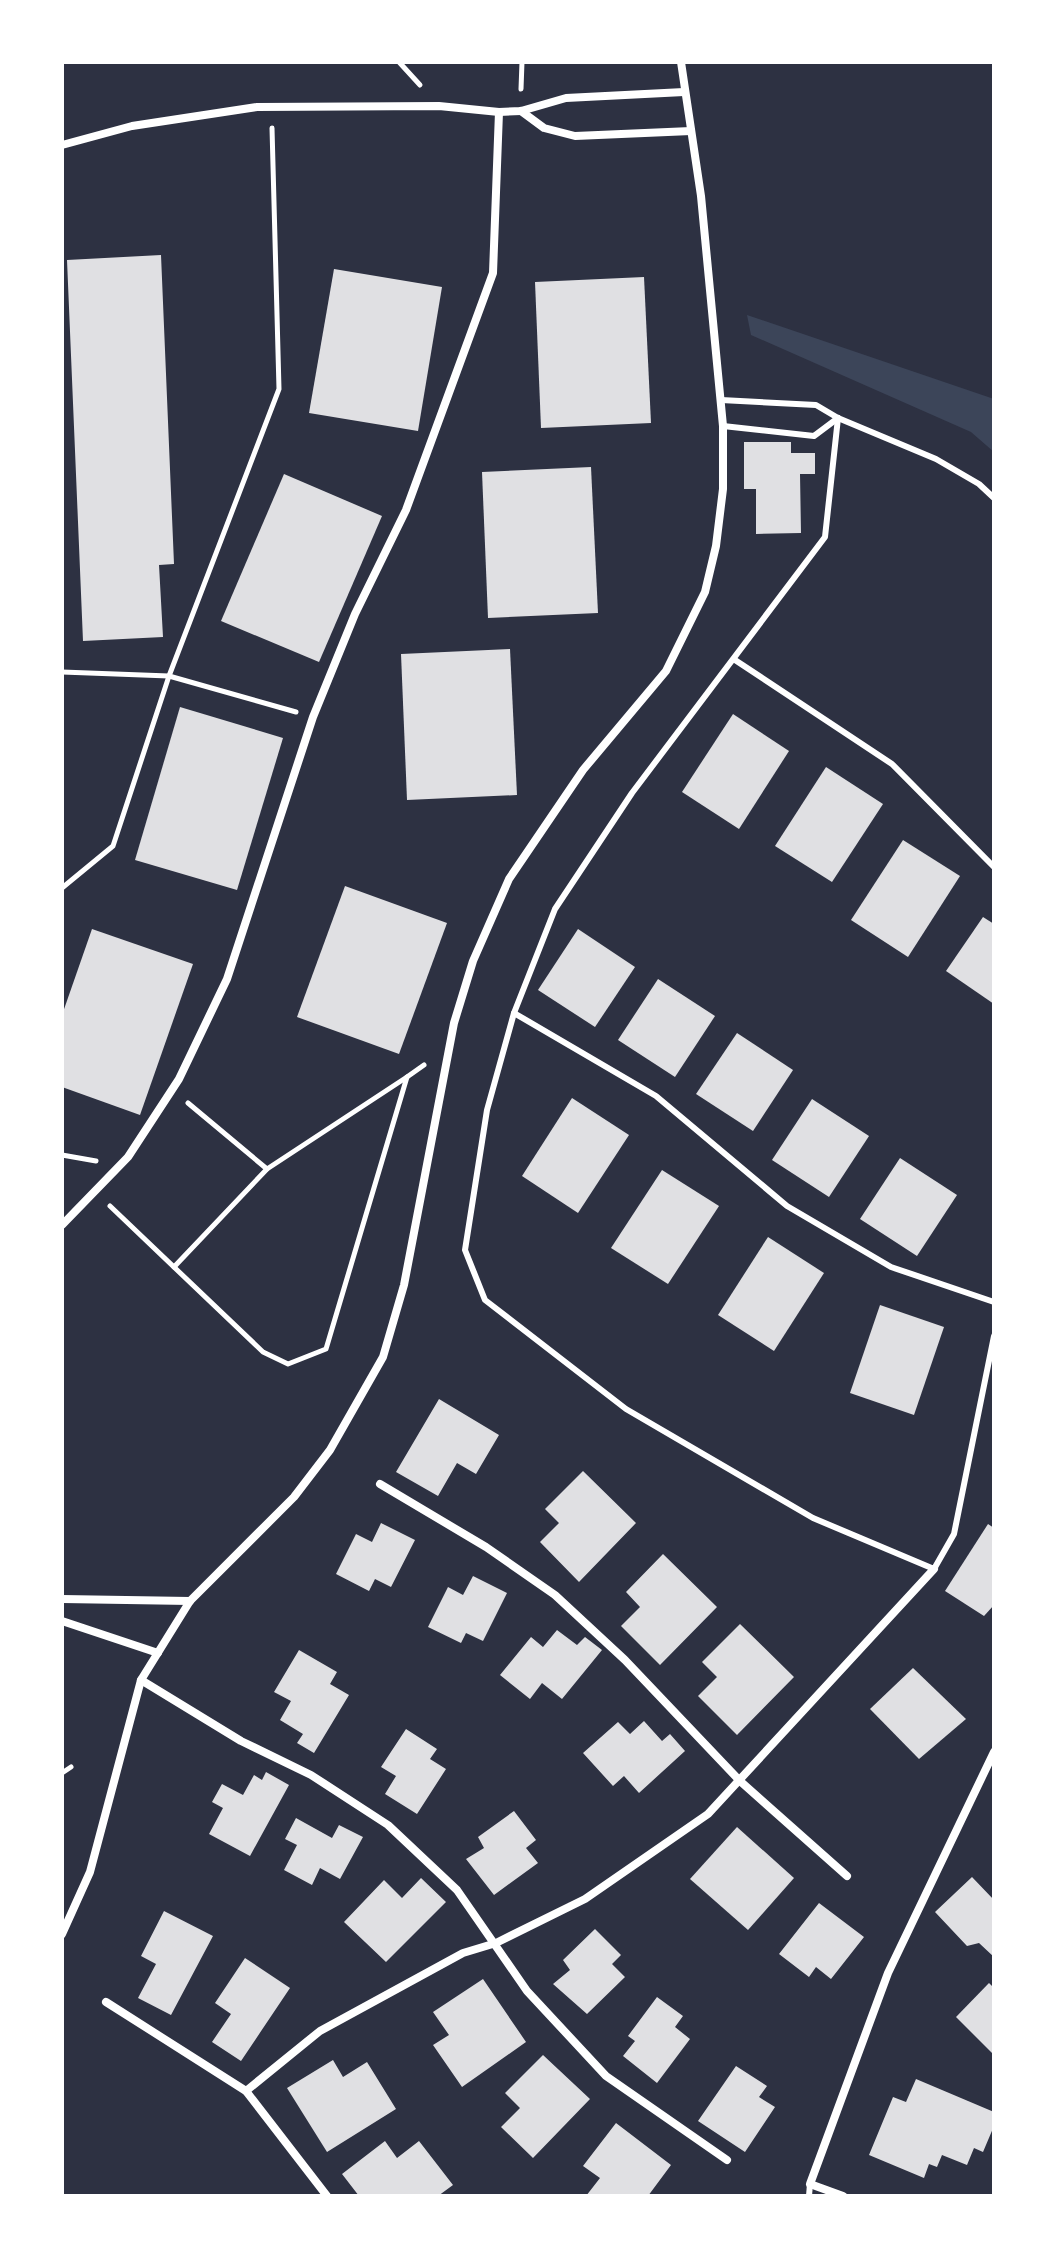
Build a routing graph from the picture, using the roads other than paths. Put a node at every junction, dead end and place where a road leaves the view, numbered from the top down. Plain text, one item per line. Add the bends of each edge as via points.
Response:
1 (681, 62) edge
2 (684, 92) junction
3 (521, 111) junction
4 (499, 112) junction
5 (691, 131) junction
6 (62, 145) edge
7 (721, 400) junction
8 (838, 418) junction
9 (723, 426) junction
10 (994, 498) edge
11 (735, 660) junction
12 (994, 867) edge
13 (514, 1013) junction
14 (62, 1225) edge
15 (994, 1302) edge
16 (994, 1336) edge
17 (380, 1484) dead end
18 (934, 1569) junction
19 (62, 1599) edge
20 (190, 1601) junction
21 (62, 1621) edge
22 (158, 1653) junction
23 (141, 1680) junction
24 (994, 1752) edge
25 (740, 1781) junction
26 (847, 1876) dead end
27 (62, 1934) edge
28 (496, 1943) junction
29 (106, 2002) dead end
30 (246, 2091) junction
31 (727, 2160) dead end
32 (810, 2184) junction
33 (327, 2196) edge
34 (809, 2196) edge
35 (843, 2196) edge

1 - 2 street
2 - 3 street via 566,98
2 - 5 street
3 - 4 street
3 - 5 street via 544,128 575,136
4 - 6 street via 439,106 271,107 132,126
4 - 14 street via 493,273 406,510 313,717 227,979 172,1090 119,1166
5 - 7 street
7 - 8 lane via 816,405
7 - 9 street
8 - 9 lane via 814,436
8 - 10 lane via 936,459
8 - 11 lane via 825,537
9 - 20 street via 723,489 705,592 666,671 583,770 509,879 473,961 449,1048 404,1285 383,1357 330,1450 294,1497
11 - 12 lane via 892,764
11 - 13 lane via 632,793 555,909
13 - 15 lane via 656,1096 787,1206 891,1267
13 - 18 lane via 487,1110 465,1250 485,1300 626,1409 813,1518
16 - 18 lane via 954,1534
17 - 25 street via 555,1595
18 - 25 street
19 - 20 street
20 - 22 street
21 - 22 street
22 - 23 street
23 - 27 street via 90,1872
23 - 28 street via 241,1741 311,1775 388,1825 457,1890
24 - 32 street via 888,1973
25 - 26 street
25 - 28 street via 708,1814 642,1862 585,1899
28 - 30 street via 463,1953 320,2031
28 - 31 street via 527,1991 606,2076
29 - 30 street
30 - 33 street
32 - 34 lane
32 - 35 street

